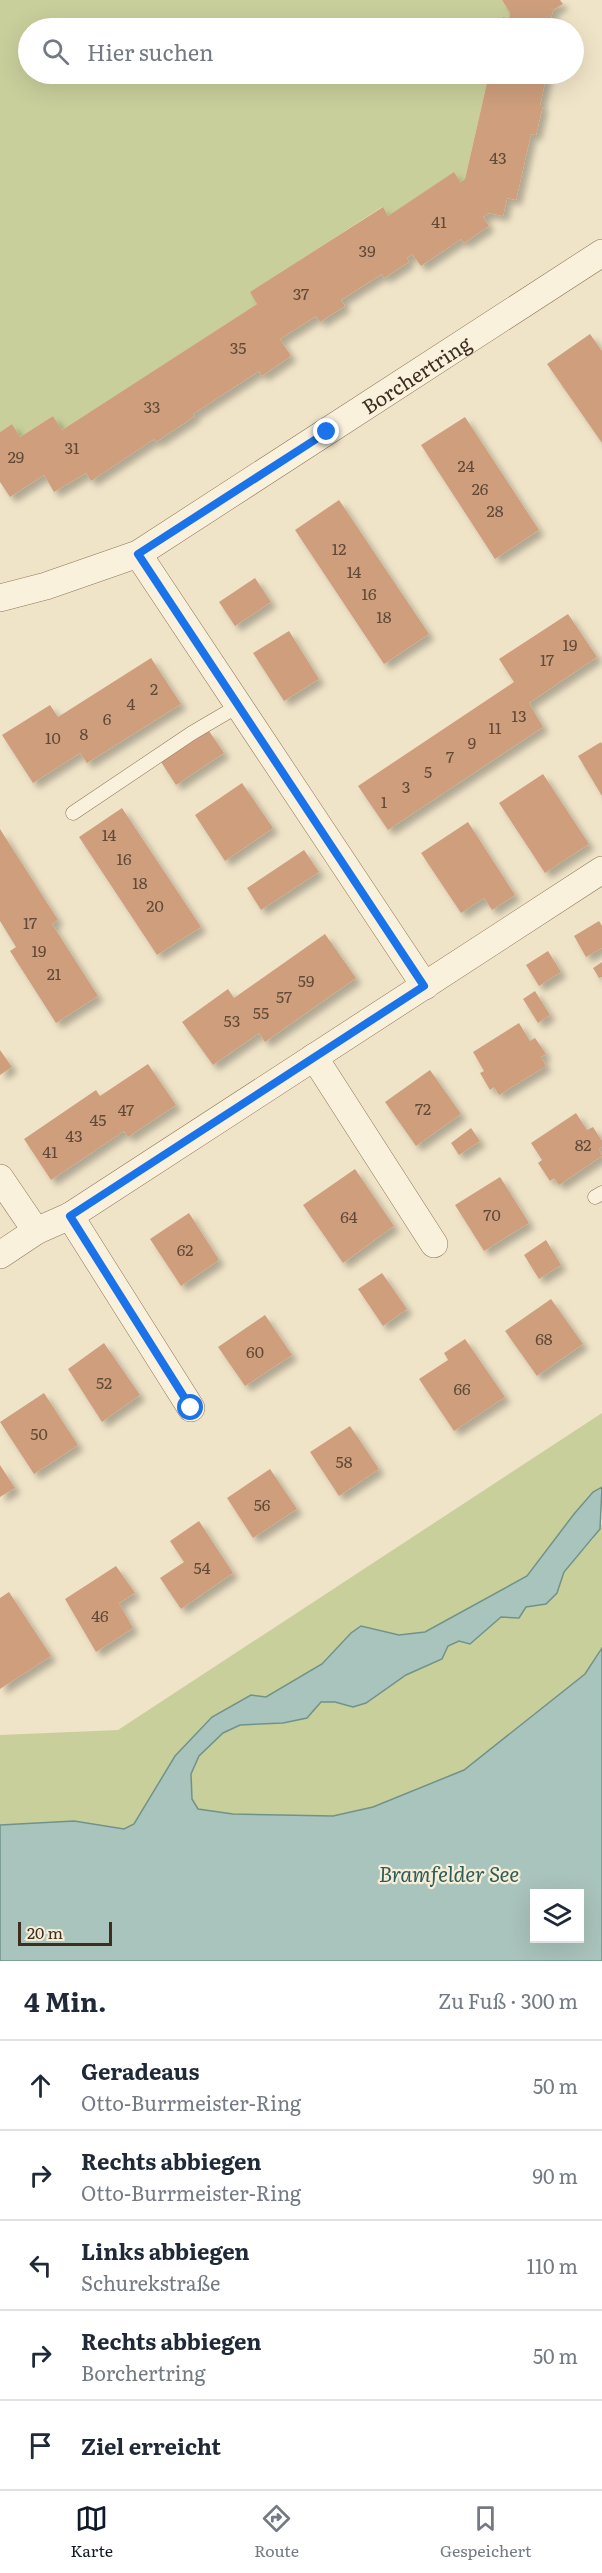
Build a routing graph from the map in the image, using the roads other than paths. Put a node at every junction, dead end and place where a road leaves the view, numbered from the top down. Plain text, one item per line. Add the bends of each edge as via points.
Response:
1 (601, 255) edge
2 (138, 554) junction
3 (0, 598) edge
4 (238, 706) junction
5 (73, 813) dead end
6 (602, 870) edge
7 (424, 986) junction
8 (314, 1057) junction
9 (0, 1178) edge
10 (70, 1216) junction
11 (36, 1231) junction
12 (434, 1244) dead end
13 (0, 1255) edge
14 (191, 1408) dead end

1 - 2 street, Borchertring
2 - 3 street, Borchertring
2 - 4 street
4 - 5 lane
4 - 7 street
6 - 7 street
7 - 8 street
8 - 10 street
8 - 12 street
9 - 11 street
10 - 11 street
10 - 14 street
11 - 13 street

